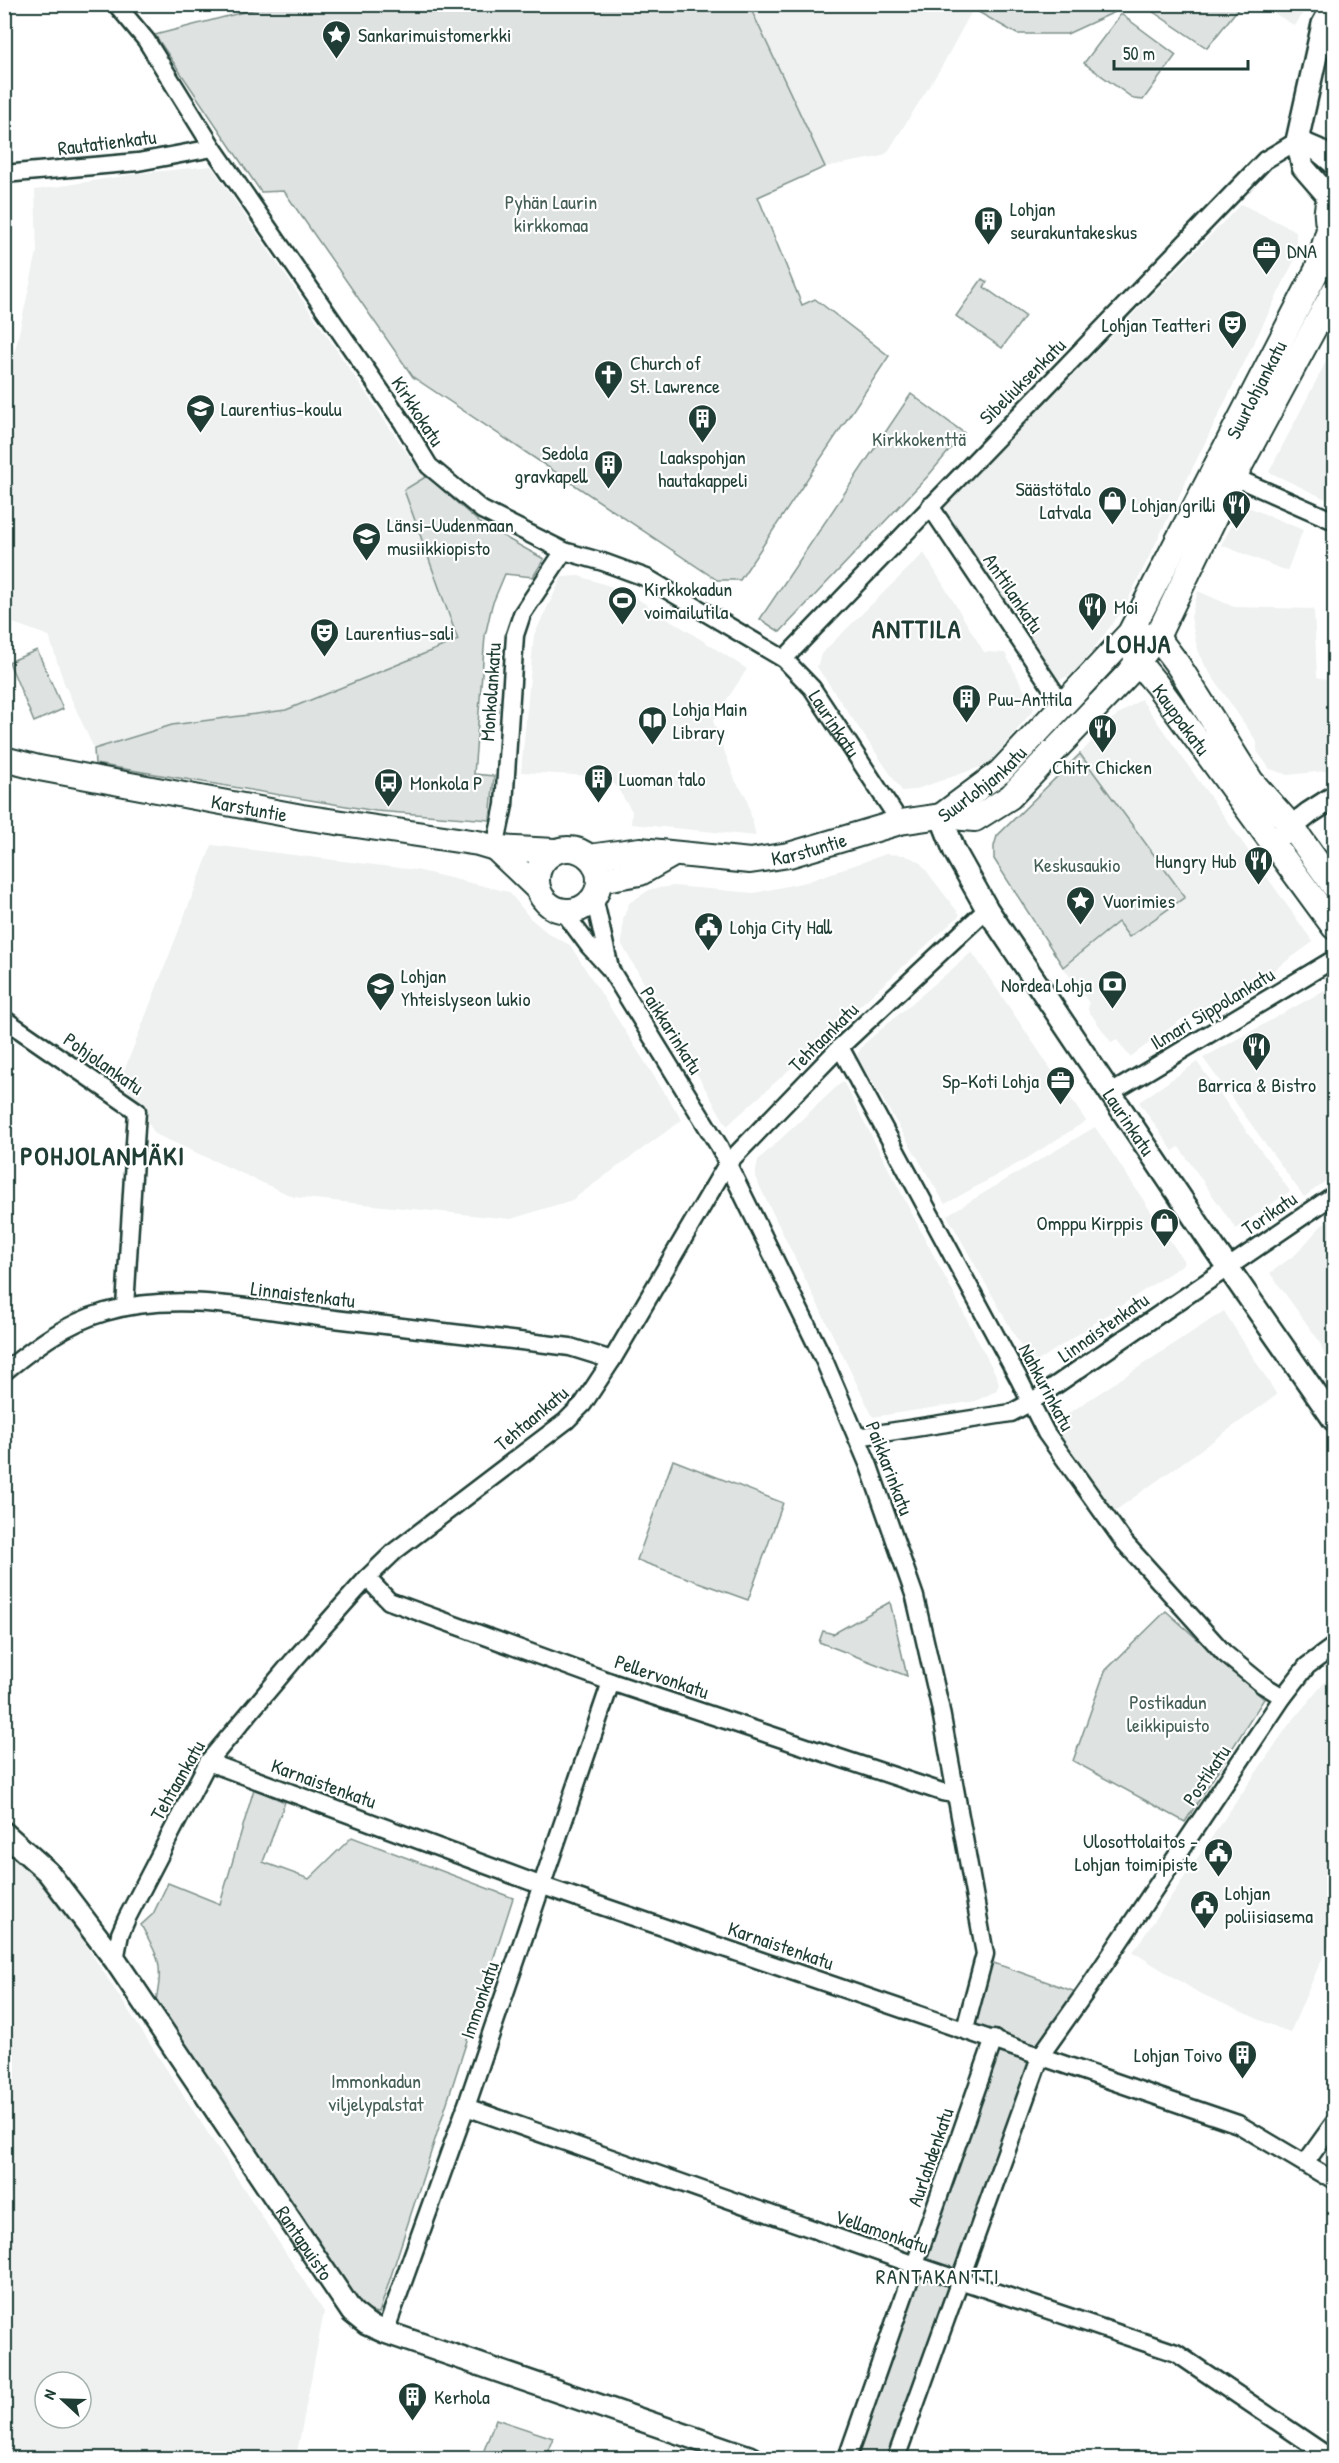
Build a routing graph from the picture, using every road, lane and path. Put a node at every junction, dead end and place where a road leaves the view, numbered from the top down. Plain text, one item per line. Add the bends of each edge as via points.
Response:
1 (116, 4) edge
2 (1334, 4) edge
3 (1297, 141) junction
4 (213, 148) junction
5 (1335, 164) edge
6 (4, 174) edge
7 (1332, 192) edge
8 (1332, 231) edge
9 (1335, 291) edge
10 (1234, 477) junction
11 (930, 506) junction
12 (1335, 521) edge
13 (564, 551) junction
14 (1130, 633) junction
15 (1156, 637) junction
16 (784, 659) junction
17 (1137, 661) junction
18 (1063, 705) junction
19 (4, 759) edge
20 (1335, 797) edge
21 (940, 816) junction
22 (900, 822) junction
23 (1292, 827) junction
24 (1274, 842) junction
25 (495, 848) junction
26 (555, 851) junction
27 (672, 855) junction
28 (589, 857) junction
29 (1335, 886) edge
30 (537, 888) junction
31 (597, 889) junction
32 (987, 909) junction
33 (563, 911) junction
34 (1335, 927) edge
35 (1335, 959) edge
36 (610, 969) junction
37 (4, 1019) edge
38 (840, 1047) junction
39 (1111, 1093) junction
40 (727, 1164) junction
41 (1335, 1195) edge
42 (1228, 1267) junction
43 (125, 1307) junction
44 (612, 1360) junction
45 (4, 1372) edge
46 (1031, 1402) junction
47 (1335, 1420) edge
48 (857, 1437) junction
49 (367, 1578) junction
50 (1335, 1646) edge
51 (611, 1682) junction
52 (1283, 1697) junction
53 (207, 1762) junction
54 (955, 1794) junction
55 (4, 1833) edge
56 (540, 1885) junction
57 (115, 1960) junction
58 (965, 2029) junction
59 (994, 2039) junction
60 (1041, 2055) junction
61 (466, 2107) junction
62 (1335, 2123) edge
63 (1306, 2162) junction
64 (1335, 2181) edge
65 (915, 2265) junction
66 (960, 2280) junction
67 (385, 2332) junction
68 (752, 2458) edge
69 (847, 2458) edge
70 (897, 2458) edge
71 (1331, 2458) edge

1 - 4 street, Kirkkokatu via 146,40
2 - 3 street via 1323,24
3 - 5 street via 1318,150
3 - 7 street via 1303,167
3 - 11 street, Sibeliuksenkatu via 1265,160
4 - 6 street, Rautatienkatu via 138,162
4 - 13 street, Kirkkokatu via 429,466 482,510
7 - 8 main road, Suurlohjankatu via 1327,218
8 - 14 main road, Suurlohjankatu via 1317,270
9 - 10 main road, Suurlohjankatu
10 - 12 street
10 - 15 main road, Suurlohjankatu
11 - 16 street, Sibeliuksenkatu
11 - 18 street, Anttilankatu
13 - 16 street, Kirkkokatu via 646,578
13 - 25 street, Monkolankatu via 522,614 515,635 504,805
14 - 15 main road
14 - 17 main road, Kauppakatu
14 - 18 main road, Suurlohjankatu
15 - 17 main road, Suurlohjankatu
15 - 23 main road, Kauppakatu via 1251,781
16 - 22 street, Laurinkatu via 812,688
17 - 21 main road, Suurlohjankatu via 1010,797 975,819
17 - 24 main road, Kauppakatu
18 - 21 main road, Suurlohjankatu via 1000,772
19 - 25 main road, Karstuntie via 302,817
20 - 23 street
21 - 22 main road, Karstuntie
21 - 32 street, Laurinkatu
22 - 27 main road, Karstuntie via 789,855 750,861
23 - 24 street
23 - 29 main road, Kauppakatu
24 - 34 main road, Kauppakatu
25 - 26 main road, Karstuntie
25 - 30 main road
26 - 28 main road via 573,849
26 - 30 main road via 538,871
27 - 28 main road, Karstuntie via 640,850
27 - 31 main road via 640,873
28 - 31 main road via 598,872
30 - 33 main road via 547,903
31 - 33 main road via 580,909
31 - 36 street, Paikkarinkatu
32 - 38 street, Tehtaankatu
32 - 39 street, Laurinkatu
33 - 36 street, Paikkarinkatu
35 - 39 street, Ilmari Sippolankatu
36 - 40 street, Paikkarinkatu
37 - 43 street, Pohjolankatu via 137,1111
38 - 40 street, Tehtaankatu
38 - 46 street, Nahkurinkatu
39 - 42 street, Laurinkatu
40 - 44 street, Tehtaankatu
40 - 48 street, Paikkarinkatu via 824,1360
41 - 42 street, Torikatu
42 - 46 street, Linnaistenkatu
42 - 47 street, Laurinkatu
43 - 44 street, Linnaistenkatu via 231,1306 570,1347
43 - 45 street, Linnaistenkatu via 87,1318 57,1333
44 - 49 street, Tehtaankatu via 583,1404 566,1421 395,1551
46 - 48 street, Linnaistenkatu via 1011,1413
46 - 52 street, Nahkurinkatu via 1046,1433 1124,1542 1224,1653
48 - 54 street, Paikkarinkatu via 915,1597
49 - 51 street, Pellervonkatu via 389,1601
49 - 53 street, Tehtaankatu
50 - 52 street, Postikatu via 1307,1666
51 - 54 street, Pellervonkatu
51 - 56 street, Immonkatu
52 - 60 street, Postikatu
53 - 56 street, Karnaistenkatu
53 - 57 street, Tehtaankatu via 127,1918
54 - 58 street, Paikkarinkatu via 985,1954
55 - 57 street, Rantapuisto via 48,1872
56 - 58 street, Karnaistenkatu
56 - 61 street, Immonkatu
57 - 67 street, Rantapuisto via 334,2289 352,2312
58 - 59 street, Karnaistenkatu
59 - 60 street, Karnaistenkatu
59 - 65 street, Aurlahdenkatu
60 - 63 street, Karnaistenkatu via 1238,2124
60 - 66 street
61 - 65 street, Vellamonkatu
61 - 67 street, Immonkatu
62 - 63 street
63 - 64 street, Karnaistenkatu
65 - 66 street, Vellamonkatu
65 - 69 street, Aurlahdenkatu
66 - 70 street
66 - 71 street, Vellamonkatu via 1176,2353
67 - 68 street, Rantapuisto

